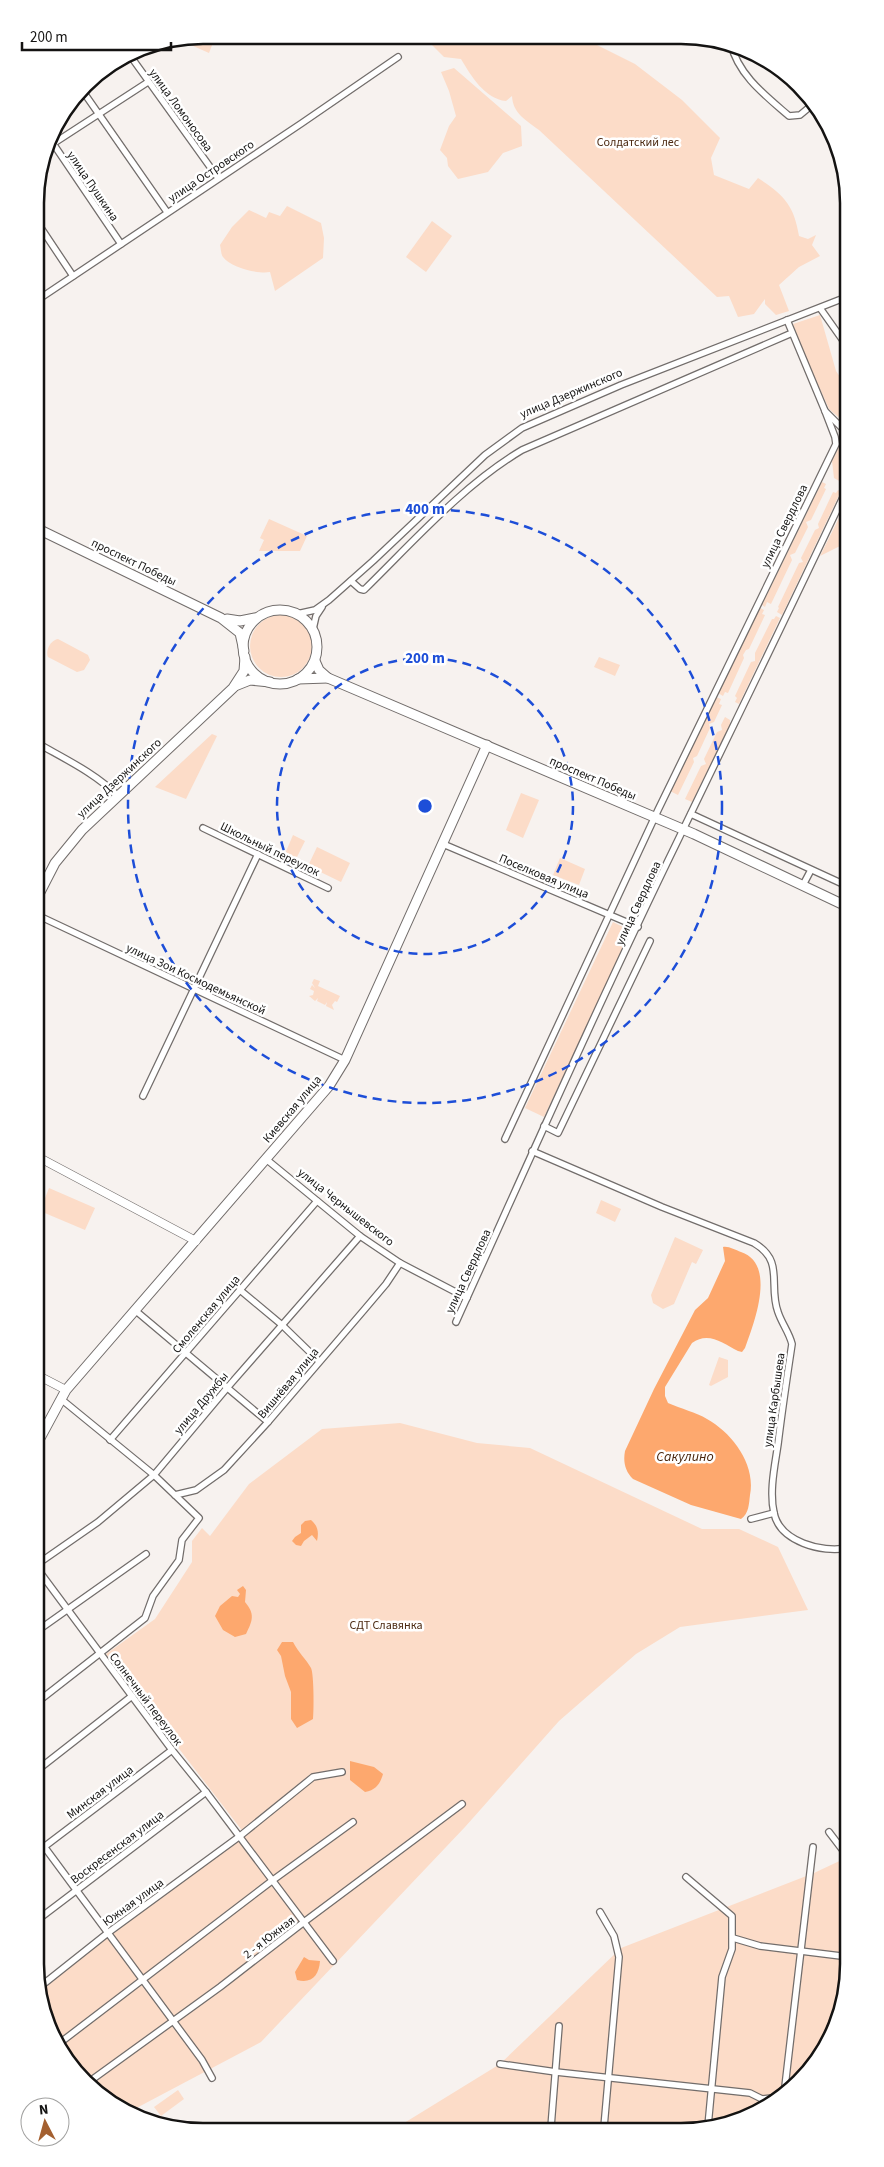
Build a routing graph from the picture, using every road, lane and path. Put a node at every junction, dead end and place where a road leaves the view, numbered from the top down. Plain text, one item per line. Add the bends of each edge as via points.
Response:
1 (734, 53) edge
2 (398, 57) dead end
3 (133, 60) edge
4 (148, 82) junction
5 (86, 95) edge
6 (808, 108) edge
7 (98, 114) junction
8 (58, 138) edge
9 (54, 148) edge
10 (218, 178) junction
11 (168, 212) junction
12 (44, 232) edge
13 (121, 244) junction
14 (73, 276) junction
15 (44, 296) edge
16 (840, 300) edge
17 (820, 308) junction
18 (787, 320) junction
19 (792, 333) junction
20 (840, 336) edge
21 (825, 411) junction
22 (840, 426) edge
23 (840, 503) edge
24 (44, 532) edge
25 (352, 581) junction
26 (327, 602) junction
27 (297, 614) junction
28 (259, 616) junction
29 (222, 618) junction
30 (313, 629) junction
31 (244, 654) junction
32 (315, 661) junction
33 (328, 678) junction
34 (298, 680) junction
35 (270, 682) junction
36 (233, 688) junction
37 (487, 745) junction
38 (44, 747) edge
39 (118, 796) junction
40 (691, 814) junction
41 (655, 818) junction
42 (203, 828) dead end
43 (683, 830) junction
44 (443, 844) junction
45 (258, 854) junction
46 (810, 870) junction
47 (840, 882) edge
48 (44, 885) edge
49 (803, 885) junction
50 (328, 888) dead end
51 (840, 903) edge
52 (610, 915) junction
53 (44, 918) edge
54 (638, 927) junction
55 (650, 941) dead end
56 (194, 989) junction
57 (345, 1060) junction
58 (143, 1096) dead end
59 (544, 1126) junction
60 (505, 1139) dead end
61 (532, 1152) junction
62 (266, 1159) junction
63 (44, 1160) edge
64 (318, 1201) junction
65 (360, 1236) junction
66 (196, 1241) junction
67 (400, 1263) junction
68 (240, 1290) junction
69 (467, 1298) junction
70 (136, 1311) junction
71 (456, 1322) dead end
72 (282, 1325) junction
73 (186, 1354) junction
74 (319, 1361) junction
75 (44, 1379) edge
76 (227, 1388) junction
77 (66, 1390) junction
78 (61, 1399) junction
79 (268, 1422) junction
80 (44, 1431) edge
81 (110, 1440) junction
82 (154, 1475) junction
83 (175, 1495) junction
84 (774, 1513) junction
85 (752, 1519) dead end
86 (840, 1548) edge
87 (146, 1554) dead end
88 (44, 1560) edge
89 (44, 1578) edge
90 (66, 1609) junction
91 (44, 1627) edge
92 (99, 1653) junction
93 (132, 1696) junction
94 (44, 1697) edge
95 (172, 1750) junction
96 (44, 1765) edge
97 (342, 1772) dead end
98 (206, 1792) junction
99 (462, 1804) dead end
100 (353, 1822) dead end
101 (829, 1832) dead end
102 (240, 1836) junction
103 (44, 1846) edge
104 (840, 1846) edge
105 (813, 1848) dead end
106 (44, 1850) edge
107 (686, 1877) dead end
108 (273, 1880) junction
109 (76, 1890) junction
110 (600, 1912) dead end
111 (44, 1915) edge
112 (304, 1922) junction
113 (109, 1932) junction
114 (733, 1938) junction
115 (801, 1951) junction
116 (840, 1956) edge
117 (333, 1961) dead end
118 (143, 1980) junction
119 (45, 1983) edge
120 (173, 2020) junction
121 (559, 2026) dead end
122 (63, 2040) edge
123 (500, 2064) dead end
124 (556, 2072) junction
125 (608, 2077) junction
126 (212, 2078) dead end
127 (93, 2079) edge
128 (785, 2085) edge
129 (712, 2089) junction
130 (765, 2099) edge
131 (709, 2121) edge
132 (551, 2123) edge
133 (604, 2123) edge

1 - 6 street via 756,88 789,116 800,115
2 - 10 street, улица Островского
3 - 4 street, улица Ломоносова
4 - 7 street
4 - 10 street, улица Ломоносова
5 - 7 street
7 - 8 street
7 - 11 street
9 - 13 street, улица Пушкина
10 - 11 street, улица Островского
11 - 13 street, улица Островского
12 - 14 street
13 - 14 street, улица Островского
14 - 15 street, улица Островского
16 - 17 street, улица Дзержинского
17 - 18 street, улица Дзержинского
17 - 20 street
18 - 19 street
18 - 25 street, улица Дзержинского via 522,428 485,455
19 - 21 street
19 - 25 street via 522,450 469,490 364,590
21 - 22 street
21 - 41 street, улица Свердлова via 836,444
23 - 40 street, улица Свердлова
24 - 29 main road, проспект Победы
25 - 26 street, улица Дзержинского
26 - 27 street, улица Дзержинского via 315,610
26 - 30 street, улица Дзержинского via 316,616
27 - 28 main road via 282,610
27 - 30 main road
28 - 29 main road, проспект Победы via 240,621
28 - 31 main road via 247,628
29 - 31 main road, проспект Победы via 240,633
30 - 32 main road via 318,643
31 - 35 main road via 251,670
31 - 36 main road, улица Дзержинского via 244,671
32 - 33 main road, проспект Победы
32 - 34 main road
33 - 34 main road, проспект Победы
33 - 37 main road, проспект Победы
34 - 35 main road via 283,684
35 - 36 main road, улица Дзержинского via 250,680
36 - 39 main road, улица Дзержинского
37 - 41 main road, проспект Победы
37 - 44 main road, Киевская улица
38 - 39 street via 91,774
39 - 48 main road, улица Дзержинского via 69,844
40 - 43 street, улица Свердлова
40 - 46 street
41 - 43 main road, проспект Победы
41 - 52 street, улица Свердлова
42 - 45 street, Школьный переулок
43 - 49 main road, проспект Победы
43 - 54 street, улица Свердлова
44 - 52 street, Поселковая улица
44 - 57 main road, Киевская улица
45 - 50 street, Школьный переулок
45 - 56 street
46 - 47 street
46 - 49 street
49 - 51 main road, проспект Победы
52 - 54 street, Поселковая улица
52 - 60 street, улица Свердлова
53 - 56 street, улица Зои Космодемьянской
54 - 59 street, улица Свердлова
55 - 59 street via 558,1133
56 - 57 street, улица Зои Космодемьянской
56 - 58 street
57 - 62 main road, Киевская улица via 329,1086
59 - 61 street, улица Свердлова
61 - 69 street, улица Свердлова
61 - 84 street, улица Карбышева via 754,1243 769,1255 778,1313 792,1344 774,1469
62 - 64 street, улица Чернышевского
62 - 66 main road, Киевская улица
63 - 66 street
64 - 65 street, улица Чернышевского
64 - 68 street, Смоленская улица
65 - 67 street, улица Чернышевского
65 - 72 street, улица Дружбы
66 - 70 main road, Киевская улица
67 - 69 street, улица Чернышевского
67 - 74 street, Вишнёвая улица via 386,1284
68 - 72 street
68 - 73 street, Смоленская улица
69 - 71 street, улица Свердлова
70 - 73 street
70 - 77 main road, Киевская улица
72 - 74 street
72 - 76 street, улица Дружбы
73 - 76 street
73 - 81 street, Смоленская улица
74 - 79 street, Вишнёвая улица
75 - 77 street
76 - 79 street
76 - 82 street, улица Дружбы
77 - 78 main road, Киевская улица
78 - 80 main road, Киевская улица
78 - 81 street
79 - 83 street, Вишнёвая улица via 224,1470 196,1490
81 - 82 street
82 - 83 street
82 - 88 street, улица Дружбы via 98,1522
83 - 92 street via 199,1518 182,1540 179,1560 152,1596 145,1618
84 - 85 street
84 - 86 street via 780,1526 801,1542 821,1549
87 - 90 street
89 - 90 street, Солнечный переулок
90 - 91 street
90 - 92 street, Солнечный переулок
92 - 93 street, Солнечный переулок
92 - 94 street
93 - 95 street, Солнечный переулок
93 - 96 street
95 - 98 street, Солнечный переулок
95 - 103 street, Минская улица
97 - 102 street, Южная улица via 313,1777
98 - 102 street, Солнечный переулок
98 - 109 street, Воскресенская улица
99 - 112 street, 2 - я Южная
100 - 108 street
101 - 104 street
102 - 108 street, Солнечный переулок
102 - 113 street, Южная улица
105 - 115 street
106 - 109 street
107 - 114 street via 732,1916
108 - 112 street, Солнечный переулок
108 - 118 street
109 - 111 street, Воскресенская улица
109 - 113 street
110 - 125 street via 614,1936 619,1957
112 - 117 street, Солнечный переулок
112 - 120 street, 2 - я Южная
113 - 118 street
113 - 119 street, Южная улица
114 - 115 street via 760,1946
114 - 129 street via 722,1977
115 - 116 street
115 - 128 street
118 - 120 street
118 - 122 street
120 - 126 street
120 - 127 street, 2 - я Южная
121 - 124 street
123 - 124 street
124 - 125 street
124 - 132 street
125 - 129 street
125 - 133 street
129 - 130 street via 750,2093
129 - 131 street

